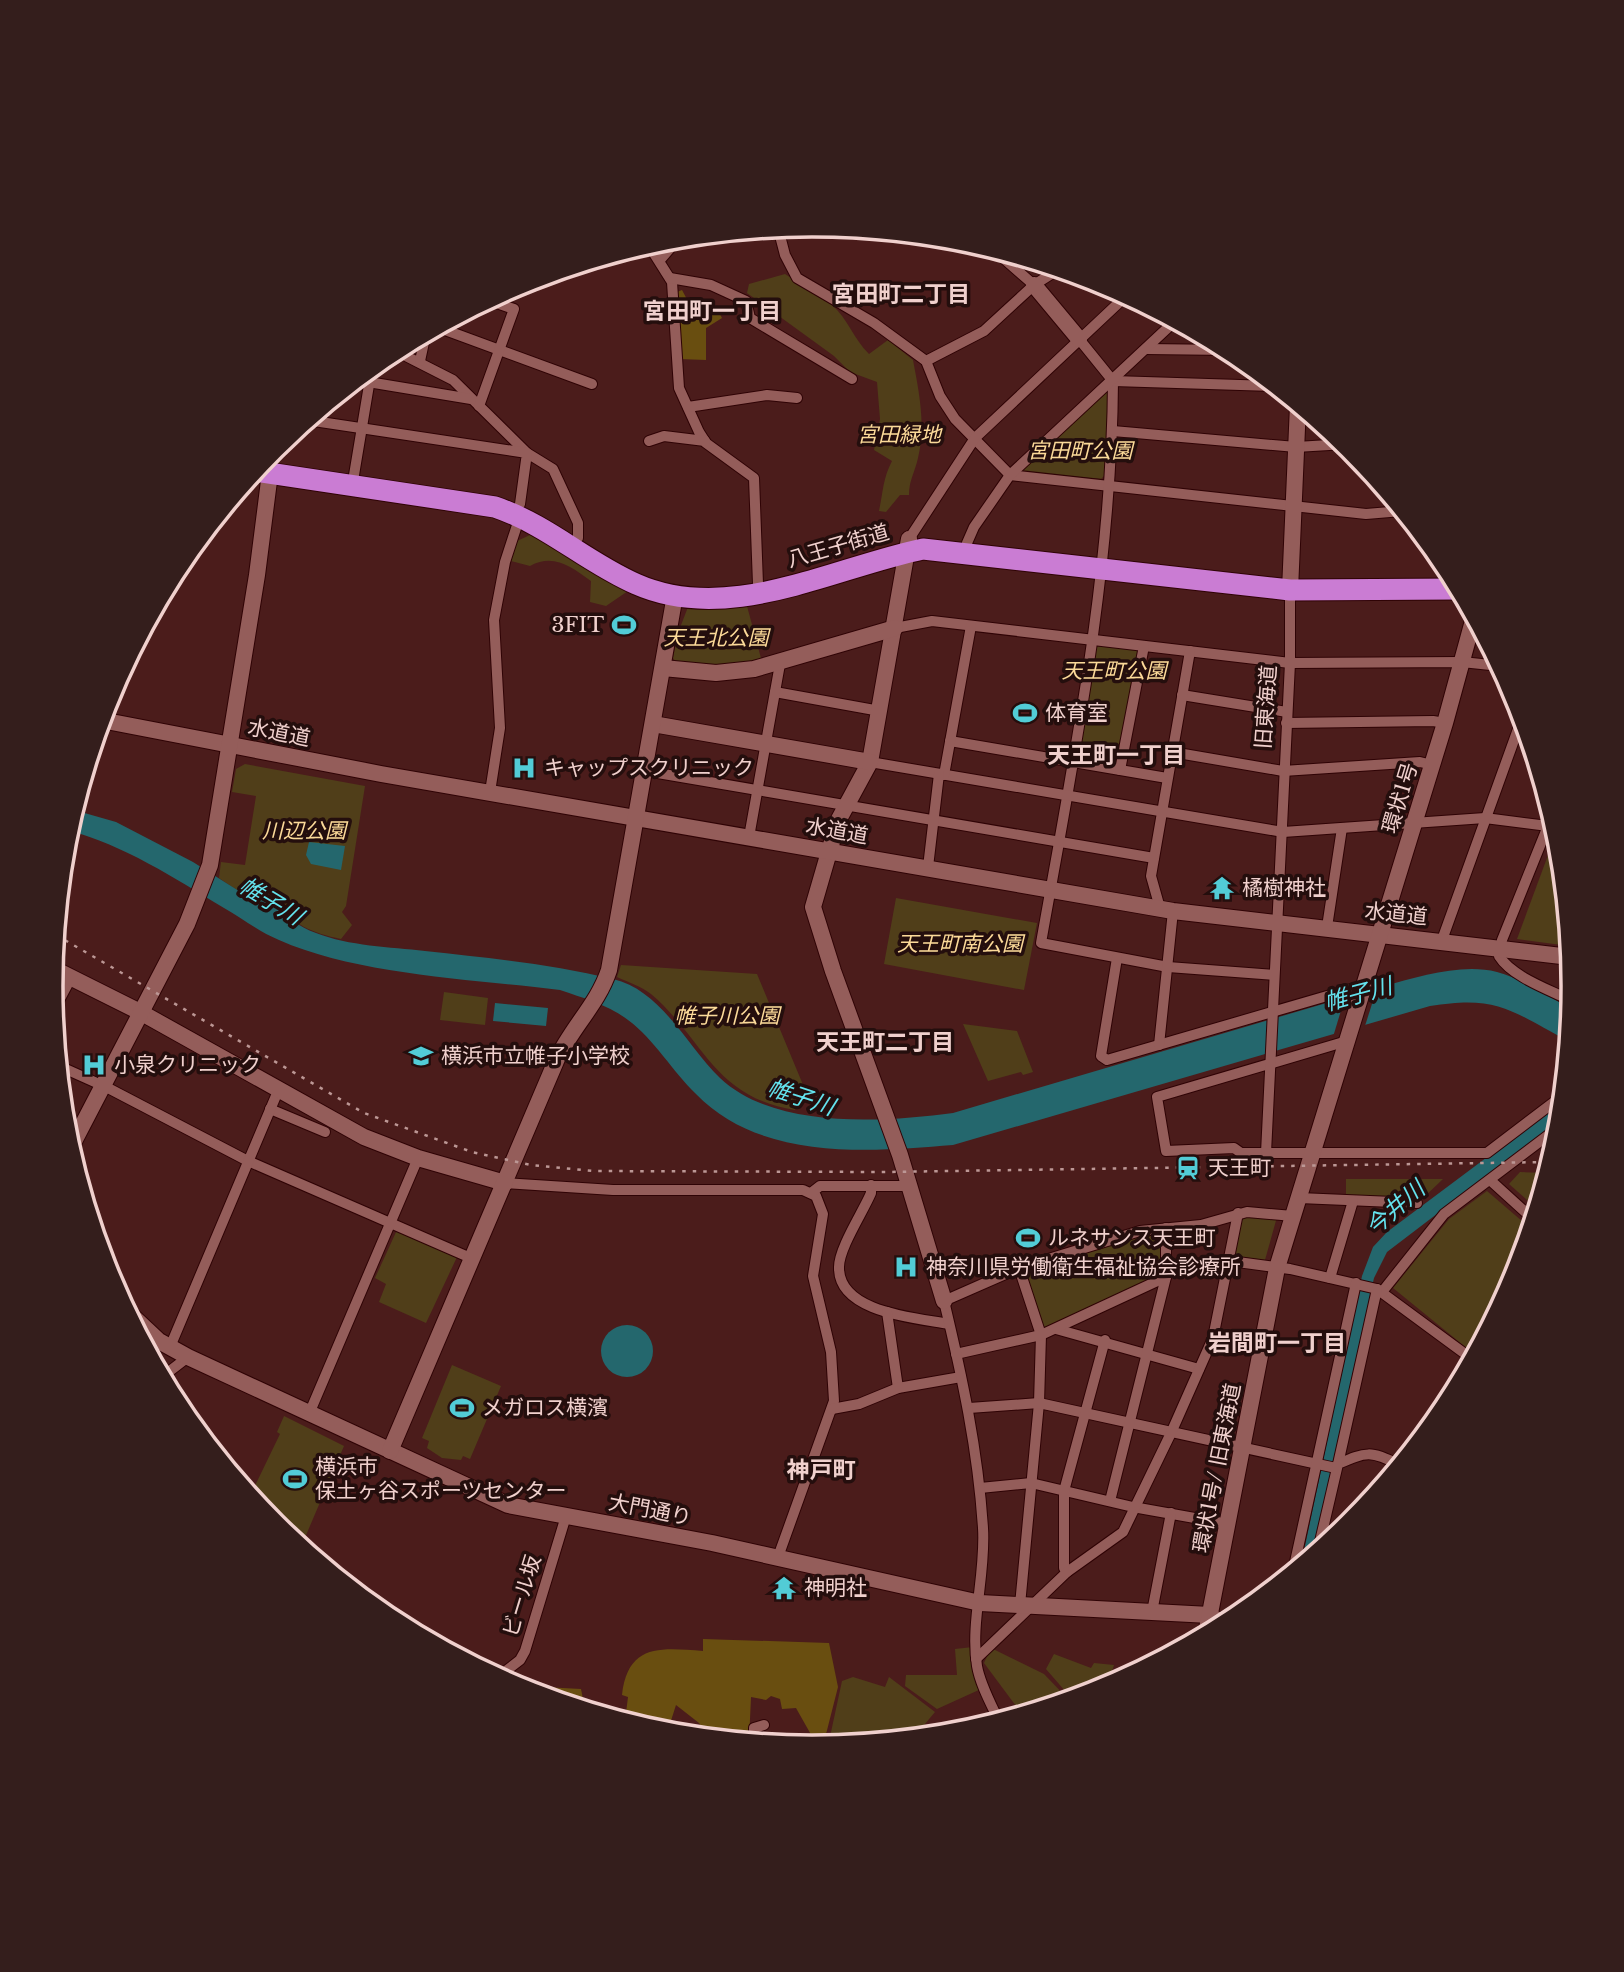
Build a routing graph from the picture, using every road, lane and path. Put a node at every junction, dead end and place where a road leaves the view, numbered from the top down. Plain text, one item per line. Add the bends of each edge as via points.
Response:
1 (781, 238) edge
2 (668, 251) edge
3 (655, 254) edge
4 (660, 260) junction
5 (1010, 264) edge
6 (1049, 276) edge
7 (670, 278) junction
8 (1034, 285) junction
9 (1118, 303) edge
10 (502, 305) edge
11 (750, 318) junction
12 (1168, 328) edge
13 (448, 331) edge
14 (752, 332) dead end
15 (1079, 339) junction
16 (423, 346) edge
17 (1146, 349) junction
18 (1207, 350) edge
19 (499, 351) junction
20 (408, 356) edge
21 (420, 361) junction
22 (926, 361) junction
23 (852, 379) dead end
24 (1113, 381) junction
25 (369, 382) joint
26 (592, 384) dead end
27 (1259, 386) edge
28 (797, 398) dead end
29 (476, 403) junction
30 (688, 407) junction
31 (1297, 416) edge
32 (319, 422) edge
33 (362, 429) junction
34 (1113, 431) junction
35 (975, 438) junction
36 (649, 441) dead end
37 (705, 441) junction
38 (1330, 445) edge
39 (1296, 447) junction
40 (527, 453) junction
41 (275, 464) edge
42 (274, 465) edge
43 (264, 475) edge
44 (354, 475) junction
45 (1010, 475) junction
46 (1111, 486) junction
47 (1293, 506) junction
48 (520, 510) junction
49 (1391, 512) edge
50 (578, 538) junction
51 (967, 543) junction
52 (908, 546) junction
53 (1102, 564) junction
54 (1439, 577) edge
55 (758, 584) junction
56 (1290, 584) junction
57 (1447, 589) edge
58 (676, 595) junction
59 (971, 625) junction
60 (895, 628) junction
61 (1471, 630) edge
62 (1092, 640) junction
63 (1144, 646) junction
64 (1190, 651) junction
65 (1462, 662) junction
66 (1290, 663) junction
67 (780, 664) junction
68 (1488, 665) edge
69 (663, 668) junction
70 (775, 692) junction
71 (1182, 695) junction
72 (880, 711) junction
73 (1287, 718) junction
74 (111, 722) edge
75 (1445, 723) junction
76 (653, 724) junction
77 (1517, 733) edge
78 (950, 741) junction
79 (766, 744) junction
80 (229, 745) junction
81 (1172, 752) junction
82 (870, 762) junction
83 (1072, 762) junction
84 (1432, 765) junction
85 (1121, 770) junction
86 (646, 771) junction
87 (1283, 771) junction
88 (942, 774) junction
89 (1167, 778) junction
90 (758, 790) junction
91 (490, 792) junction
92 (1066, 796) junction
93 (846, 806) junction
94 (1161, 812) junction
95 (638, 818) junction
96 (1485, 818) junction
97 (932, 821) junction
98 (1543, 822) edge
99 (1414, 823) junction
100 (1342, 828) junction
101 (1283, 832) junction
102 (749, 837) junction
103 (1546, 837) edge
104 (1058, 842) junction
105 (828, 851) junction
106 (1154, 858) junction
107 (928, 867) junction
108 (1051, 890) junction
109 (1166, 909) junction
110 (1277, 923) junction
111 (1326, 927) junction
112 (1380, 935) junction
113 (1442, 940) junction
114 (1500, 947) junction
115 (1560, 956) edge
116 (1117, 958) junction
117 (1168, 967) junction
118 (63, 974) edge
119 (1274, 975) junction
120 (71, 978) junction
121 (1364, 987) junction
122 (63, 993) edge
123 (1561, 995) edge
124 (1273, 1011) junction
125 (140, 1012) junction
126 (1348, 1038) junction
127 (1159, 1045) junction
128 (1271, 1061) junction
129 (68, 1070) edge
130 (102, 1085) junction
131 (278, 1091) junction
132 (1552, 1104) edge
133 (270, 1109) junction
134 (325, 1132) dead end
135 (78, 1134) edge
136 (1546, 1137) edge
137 (1266, 1153) junction
138 (1311, 1154) junction
139 (418, 1158) junction
140 (248, 1161) junction
141 (1490, 1180) junction
142 (505, 1183) junction
143 (871, 1185) junction
144 (909, 1186) junction
145 (811, 1192) junction
146 (1299, 1198) junction
147 (1353, 1201) junction
148 (1417, 1203) dead end
149 (1525, 1212) edge
150 (1238, 1213) junction
151 (1293, 1216) junction
152 (390, 1223) junction
153 (1167, 1228) junction
154 (473, 1259) junction
155 (1230, 1261) junction
156 (1277, 1268) junction
157 (1019, 1269) junction
158 (1166, 1277) junction
159 (1330, 1278) junction
160 (1356, 1283) junction
161 (1379, 1290) junction
162 (944, 1301) junction
163 (887, 1312) junction
164 (949, 1324) junction
165 (145, 1326) edge
166 (1056, 1329) junction
167 (1041, 1335) junction
168 (1105, 1340) junction
169 (170, 1347) junction
170 (1150, 1353) junction
171 (956, 1354) junction
172 (1465, 1354) edge
173 (188, 1357) junction
174 (1199, 1369) junction
175 (170, 1371) edge
176 (961, 1377) junction
177 (898, 1388) junction
178 (1039, 1403) junction
179 (969, 1408) junction
180 (832, 1409) junction
181 (309, 1414) junction
182 (1086, 1414) junction
183 (1130, 1424) junction
184 (1171, 1433) junction
185 (1242, 1448) junction
186 (390, 1451) junction
187 (1391, 1461) edge
188 (1317, 1464) junction
189 (1337, 1466) junction
190 (1031, 1483) junction
191 (980, 1488) junction
192 (1065, 1490) junction
193 (1110, 1501) junction
194 (1133, 1507) junction
195 (1171, 1513) junction
196 (566, 1516) junction
197 (1228, 1524) junction
198 (1321, 1535) edge
199 (778, 1557) junction
200 (1296, 1557) edge
201 (1067, 1572) junction
202 (980, 1603) junction
203 (1026, 1605) junction
204 (1152, 1612) junction
205 (1210, 1615) junction
206 (1216, 1616) edge
207 (1209, 1621) edge
208 (976, 1658) junction
209 (507, 1670) edge
210 (995, 1712) edge
211 (764, 1725) dead end
212 (754, 1732) edge

1 - 22 street via 797,278 874,323
2 - 4 street
3 - 4 street
4 - 7 street
5 - 8 street
6 - 8 street
7 - 11 street via 711,285 746,301
7 - 30 street via 680,388
8 - 15 street
8 - 22 street via 984,331
9 - 15 street
10 - 19 street via 514,309
11 - 14 street
11 - 23 street
12 - 17 street
13 - 19 street
15 - 24 street
15 - 35 street
16 - 21 street
17 - 18 street
17 - 24 street
19 - 26 street
19 - 29 street
20 - 21 street
21 - 29 street via 442,373
22 - 35 street via 940,396
24 - 27 street
24 - 34 street
24 - 45 street
25 - 29 street
25 - 33 street
28 - 30 street via 767,395
29 - 40 street
30 - 37 street
31 - 39 street, 旧東海道
32 - 33 street
33 - 40 street
33 - 44 street
34 - 39 street
34 - 46 street
35 - 45 street
35 - 52 street
36 - 37 street via 664,436
37 - 55 street via 754,478
38 - 39 street
39 - 47 street, 旧東海道
40 - 48 street
40 - 50 street via 553,469 578,523
41 - 44 highway, 八王子街道
42 - 48 highway, 八王子街道
43 - 80 street
44 - 48 highway, 八王子街道
45 - 46 street
45 - 51 street
46 - 47 street
46 - 53 street
47 - 49 street via 1366,514
47 - 56 street, 旧東海道
48 - 50 highway, 八王子街道 via 548,517
48 - 58 highway, 八王子街道 via 615,574
48 - 91 street via 495,607 493,650 500,728
50 - 55 highway, 八王子街道 via 624,568 666,583 709,588
51 - 52 highway, 八王子街道
51 - 53 highway, 八王子街道
52 - 53 highway, 八王子街道
52 - 55 highway, 八王子街道
52 - 58 highway, 八王子街道 via 760,593 699,598
52 - 60 street
53 - 56 highway, 八王子街道
53 - 62 street
54 - 56 highway, 八王子街道
56 - 57 highway, 八王子街道
56 - 66 street, 旧東海道
58 - 69 street
59 - 60 street via 932,621
59 - 62 street
59 - 78 street
60 - 67 street
60 - 72 street
61 - 65 street, 環状1号
62 - 63 street
62 - 83 street
63 - 64 street
63 - 85 street
64 - 66 street
64 - 71 street
65 - 66 street
65 - 68 street
65 - 75 street, 環状1号
66 - 73 street, 旧東海道
67 - 69 street via 716,673
67 - 70 street
69 - 76 street
70 - 72 street
70 - 79 street
71 - 73 street
71 - 81 street
72 - 82 street
73 - 75 street
73 - 87 street, 旧東海道
74 - 80 street, 水道道
75 - 84 street, 環状1号
76 - 79 street
76 - 86 street
77 - 96 street
78 - 83 street
78 - 88 street
79 - 82 street
79 - 90 street
80 - 91 street, 水道道
80 - 125 street via 210,865 197,901
81 - 87 street
81 - 89 street
82 - 88 street
82 - 93 street
83 - 85 street
83 - 92 street
84 - 87 street
84 - 99 street, 環状1号
85 - 89 street
86 - 90 street
86 - 95 street
87 - 101 street, 旧東海道
88 - 92 street
88 - 97 street
89 - 94 street
90 - 93 street
90 - 102 street
91 - 95 street, 水道道
92 - 94 street
92 - 104 street
93 - 97 street
93 - 105 street
94 - 101 street
94 - 106 street
95 - 102 street, 水道道
95 - 142 street via 609,970 591,1007 568,1034
96 - 98 street
96 - 99 street
96 - 113 street
97 - 104 street
97 - 107 street
99 - 100 street
99 - 112 street, 環状1号
100 - 101 street
100 - 111 street
101 - 110 street, 旧東海道
102 - 105 street, 水道道
103 - 114 street
104 - 106 street
104 - 108 street
105 - 107 street, 水道道
105 - 144 street via 813,907
106 - 109 street via 1150,876
107 - 108 street, 水道道
108 - 109 street, 水道道
108 - 116 street via 1041,943
109 - 110 street, 水道道
109 - 117 street
110 - 111 street, 水道道
110 - 119 street, 旧東海道
111 - 112 street, 水道道
112 - 113 street, 水道道
112 - 121 street, 環状1号
113 - 114 street, 水道道
114 - 115 street, 水道道
114 - 123 street via 1503,962
116 - 117 street
116 - 127 street via 1101,1056 1107,1060
117 - 119 street
117 - 127 street
118 - 120 street
119 - 124 street, 旧東海道
120 - 122 street
120 - 125 street
121 - 124 street
121 - 126 street, 環状1号
124 - 127 street
124 - 128 street, 旧東海道
125 - 130 street
125 - 131 street
126 - 128 street
126 - 138 street
128 - 137 street
128 - 137 street via 1157,1097 1166,1151
129 - 130 street
130 - 135 street
130 - 140 street
131 - 133 street
131 - 139 street via 365,1137
132 - 138 street via 1487,1153
133 - 134 street
133 - 140 street
136 - 141 street
137 - 138 street
138 - 146 street
139 - 142 street
139 - 152 street
140 - 152 street
140 - 169 street
141 - 149 street
141 - 161 street via 1444,1214
142 - 145 street via 613,1190
142 - 154 street
143 - 144 street
143 - 145 street via 820,1186
143 - 163 street via 872,1193 838,1266 841,1279 862,1304
144 - 162 street
145 - 180 street via 823,1209 813,1276 831,1352
146 - 147 street
146 - 151 street
147 - 148 street
147 - 159 street
150 - 151 street
150 - 153 street via 1201,1225
150 - 155 street
151 - 156 street
152 - 154 street
152 - 181 street
153 - 157 street via 1140,1231
153 - 158 street
154 - 186 street
155 - 156 street
155 - 174 street via 1213,1338
156 - 159 street
156 - 185 street, 環状1号/ 旧東海道
157 - 162 street
157 - 167 street
158 - 166 street
158 - 170 street
159 - 160 street
160 - 161 street
160 - 188 street
161 - 172 street
161 - 189 street
162 - 164 street
163 - 164 street
163 - 177 street
164 - 171 street
165 - 169 street, 大門通り
166 - 167 street
166 - 168 street
167 - 171 street
167 - 178 street
168 - 170 street
168 - 182 street
169 - 173 street, 大門通り
170 - 174 street
170 - 183 street
171 - 176 street
173 - 175 street
173 - 181 street, 大門通り
174 - 184 street
176 - 177 street
176 - 179 street
177 - 180 street
178 - 179 street
178 - 182 street
178 - 190 street
179 - 191 street
180 - 199 street
181 - 186 street, 大門通り
182 - 183 street
182 - 192 street
183 - 184 street
183 - 193 street
184 - 185 street
184 - 194 street
185 - 188 street
185 - 197 street, 環状1号/ 旧東海道
186 - 196 street, 大門通り via 508,1506
187 - 189 street via 1367,1453
188 - 189 street
188 - 200 street
189 - 198 street
190 - 191 street
190 - 192 street
190 - 203 street
191 - 202 street via 984,1554
192 - 193 street
192 - 201 street
193 - 194 street
194 - 195 street
194 - 201 street via 1123,1532
195 - 197 street
195 - 204 street
196 - 199 street, 大門通り
196 - 209 street, ビール坂 via 525,1651
197 - 205 street, 環状1号/ 旧東海道
199 - 202 street, 大門通り
201 - 203 street
202 - 203 street, 大門通り
202 - 208 street
203 - 204 street, 大門通り
203 - 208 street
204 - 205 street, 大門通り
205 - 206 street
205 - 207 street, 環状1号/ 旧東海道
208 - 210 street
211 - 212 street

